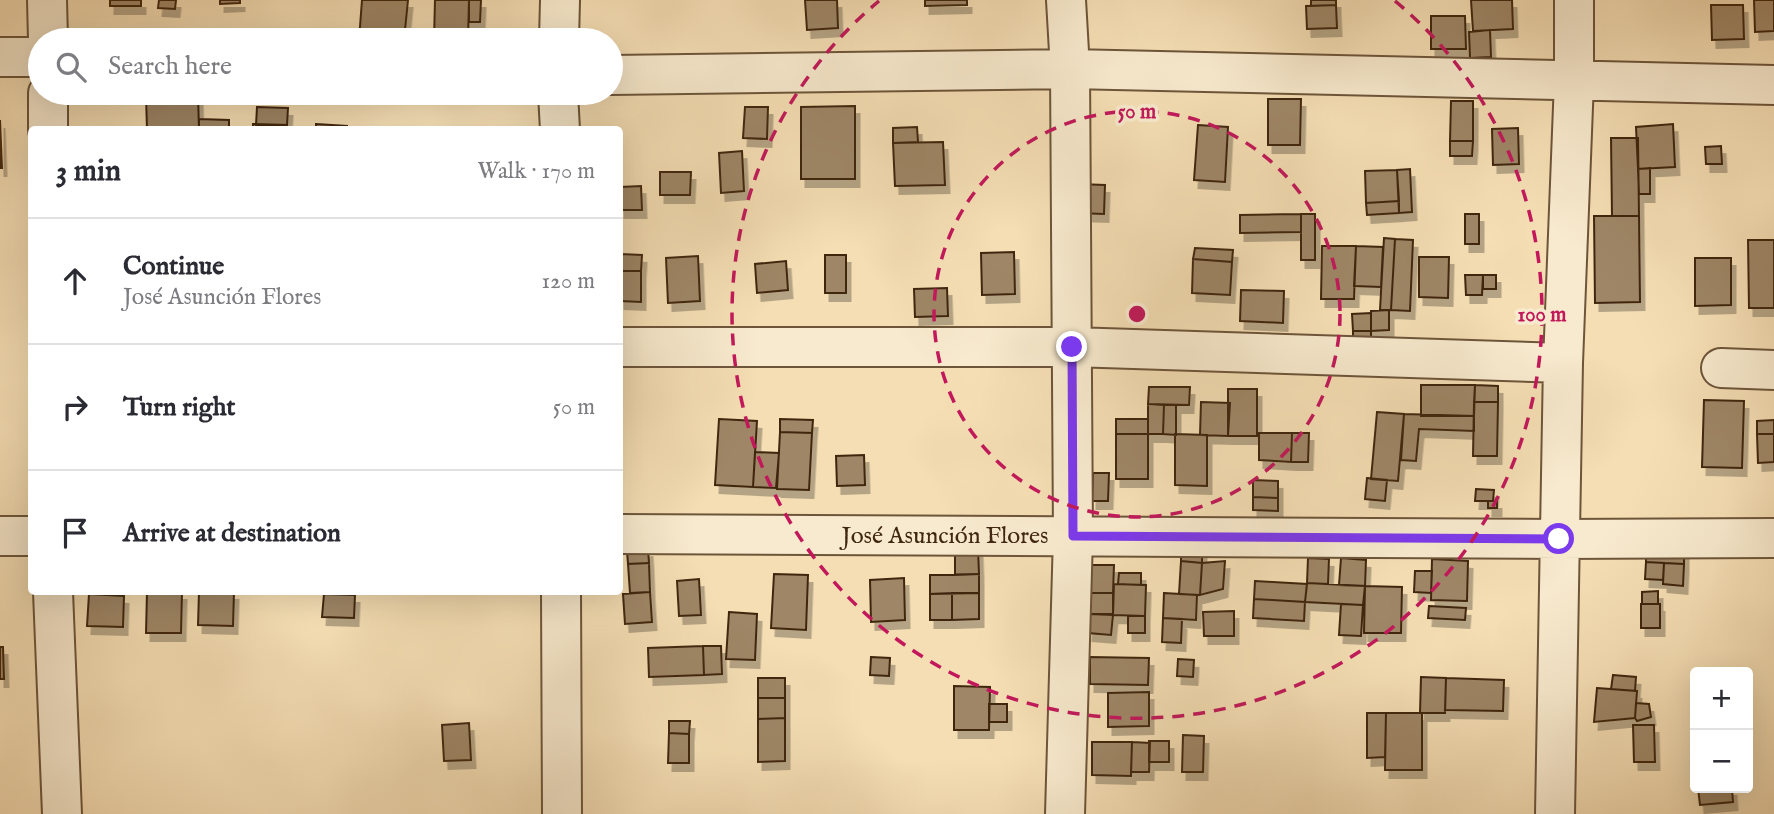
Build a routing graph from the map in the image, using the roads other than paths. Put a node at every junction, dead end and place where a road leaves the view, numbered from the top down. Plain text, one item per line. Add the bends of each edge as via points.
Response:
1 (47, 0) edge
2 (560, 0) edge
3 (1066, 0) edge
4 (1574, 0) edge
5 (48, 28) edge
6 (559, 28) edge
7 (0, 57) edge
8 (28, 57) edge
9 (1070, 69) junction
10 (623, 75) edge
11 (1574, 81) junction
12 (1774, 85) edge
13 (48, 105) edge
14 (559, 105) edge
15 (48, 126) edge
16 (560, 126) edge
17 (623, 346) edge
18 (1072, 347) junction
19 (1563, 363) junction
20 (1721, 369) dead end
21 (1774, 370) edge
22 (623, 534) edge
23 (0, 536) edge
24 (28, 536) edge
25 (1073, 536) junction
26 (1774, 538) edge
27 (1559, 539) junction
28 (53, 595) edge
29 (561, 595) edge
30 (62, 814) edge
31 (562, 814) edge
32 (1065, 814) edge
33 (1555, 814) edge

1 - 5 street
2 - 6 street
3 - 9 street
4 - 11 street
7 - 8 street
9 - 10 street
9 - 11 street
9 - 18 street
11 - 12 street
11 - 19 street
13 - 15 street
14 - 16 street
17 - 18 street
18 - 19 street
18 - 25 street
19 - 27 street
20 - 21 street
22 - 25 street, José Asunción Flores
23 - 24 street
25 - 27 street, José Asunción Flores
25 - 32 street
26 - 27 street, José Asunción Flores
27 - 33 street
28 - 30 street
29 - 31 street

